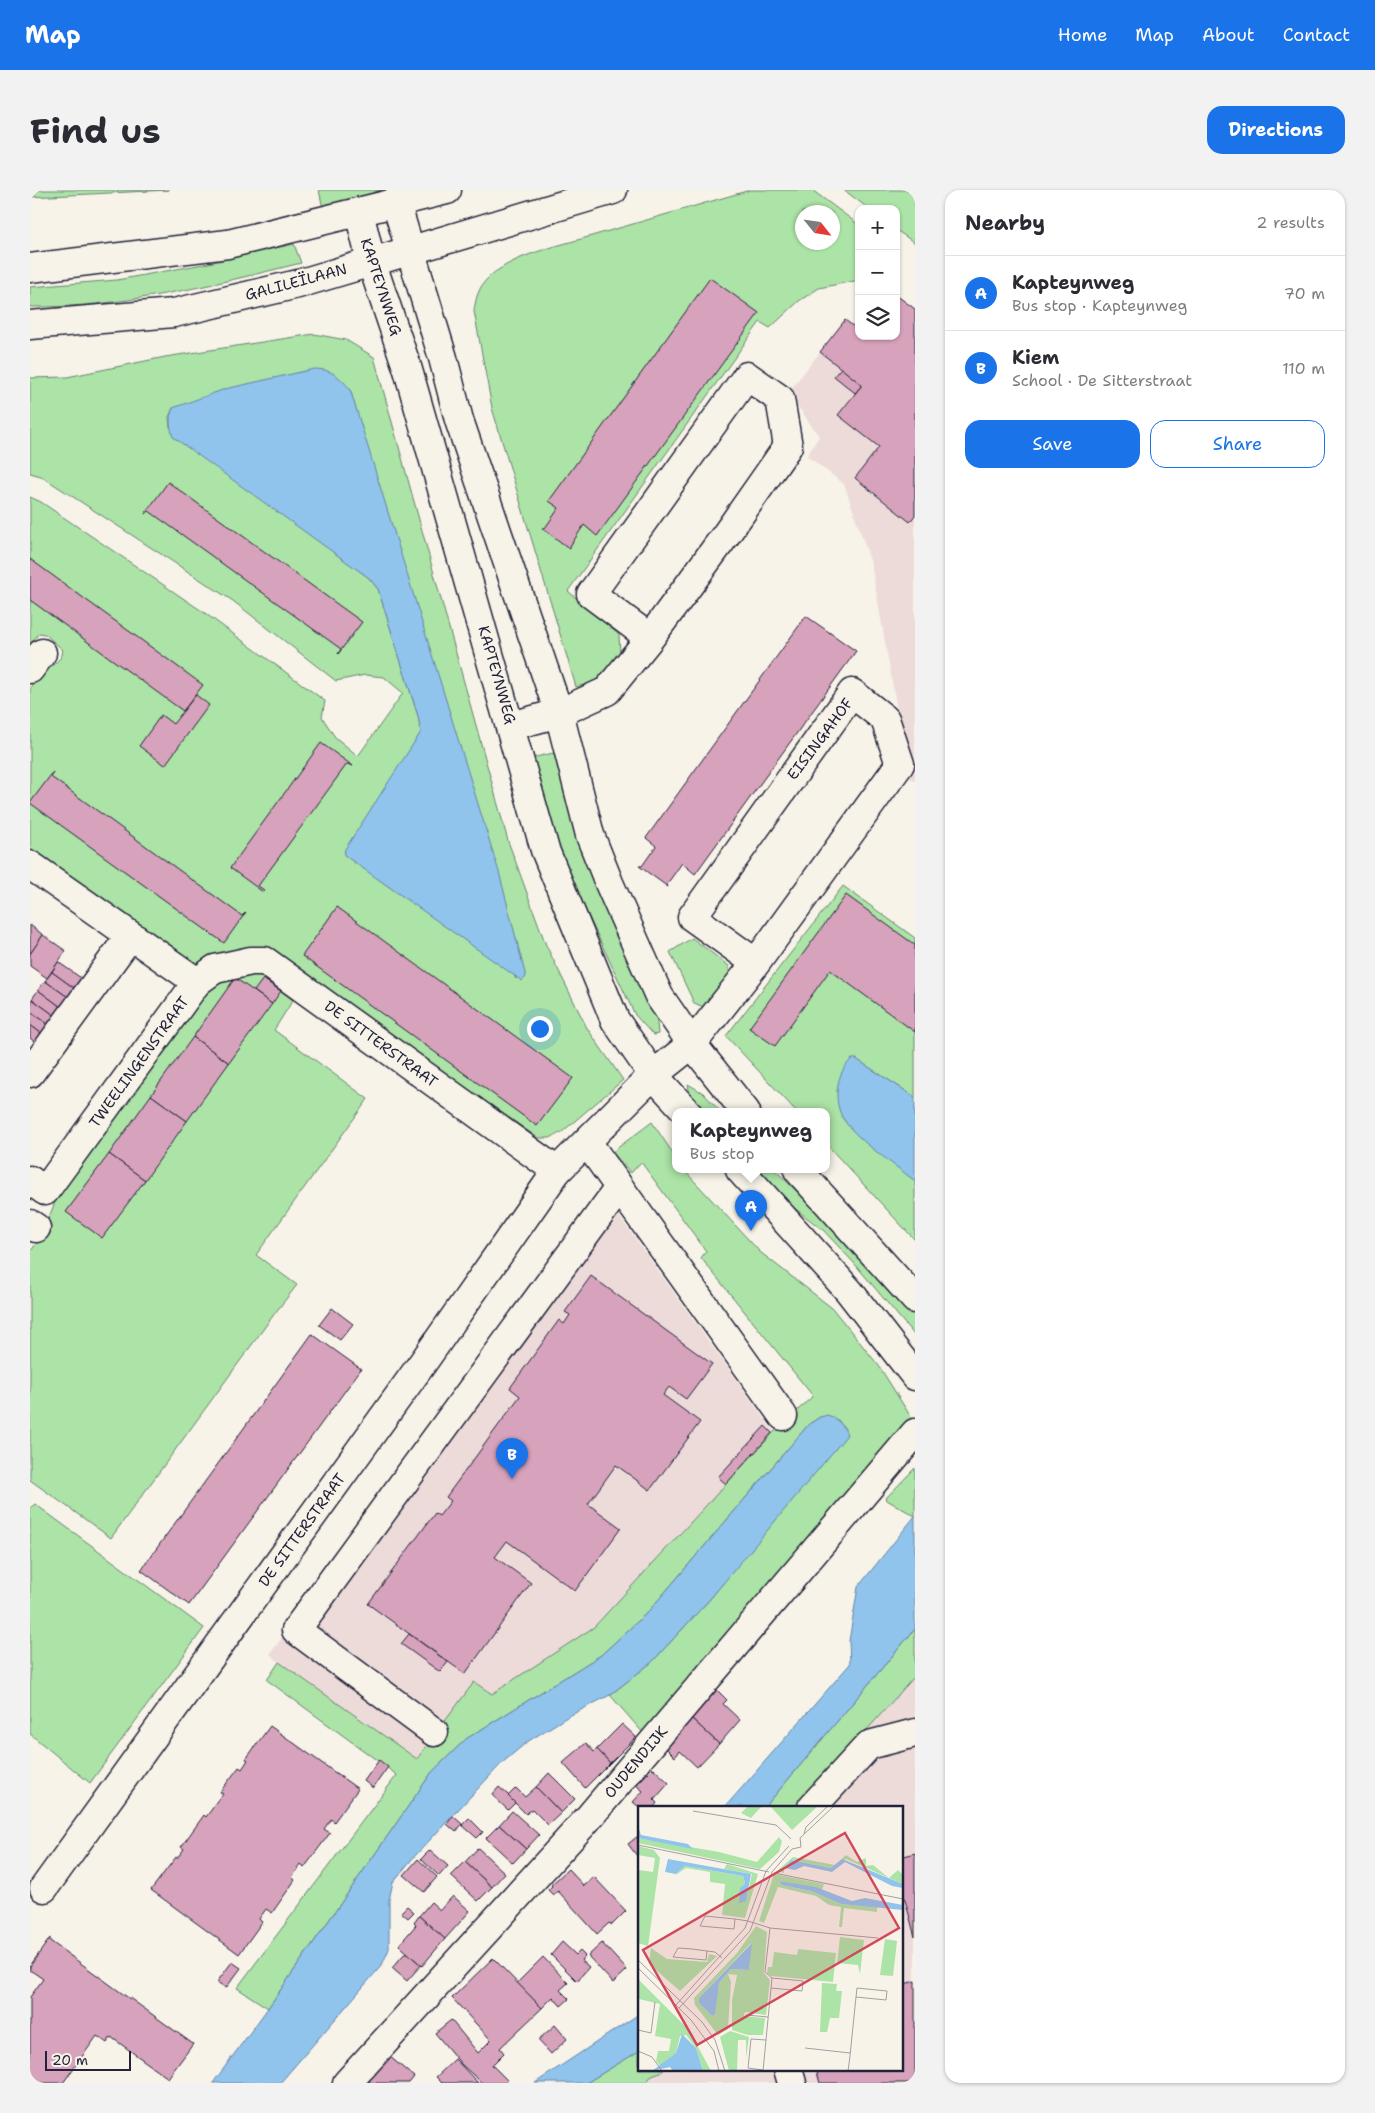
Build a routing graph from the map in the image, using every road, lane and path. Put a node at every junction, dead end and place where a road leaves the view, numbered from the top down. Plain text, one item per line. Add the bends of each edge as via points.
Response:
1 (447, 190) edge
2 (613, 190) edge
3 (396, 203) junction
4 (359, 212) junction
5 (410, 250) junction
6 (371, 261) junction
7 (30, 268) edge
8 (30, 325) edge
9 (650, 638) junction
10 (559, 713) junction
11 (511, 726) junction
12 (30, 865) edge
13 (130, 936) junction
14 (756, 963) junction
15 (197, 982) junction
16 (692, 1044) junction
17 (30, 1073) edge
18 (653, 1075) junction
19 (684, 1108) edge
20 (743, 1108) edge
21 (587, 1142) junction
22 (557, 1170) junction
23 (743, 1173) edge
24 (801, 1173) edge
25 (30, 1180) edge
26 (619, 1188) junction
27 (915, 1299) edge
28 (915, 1376) edge
29 (783, 1416) dead end
30 (915, 1433) edge
31 (434, 1732) dead end
32 (915, 1733) edge
33 (813, 1806) edge
34 (44, 1888) dead end
35 (788, 2070) edge
36 (348, 2083) edge
37 (792, 2083) edge

1 - 3 street
2 - 5 street, GALILEÏLAAN
3 - 4 street
3 - 5 street
4 - 6 street, KAPTEYNWEG
4 - 7 street via 228,244
5 - 6 street, GALILEÏLAAN
5 - 10 street via 459,420
6 - 8 street, GALILEÏLAAN via 298,284 174,313
6 - 11 street, KAPTEYNWEG via 408,370
9 - 9 street via 788,446 780,399 747,376 591,594
9 - 10 street via 607,691
10 - 11 street
10 - 16 street via 590,835 608,883 659,996
11 - 18 street, KAPTEYNWEG via 545,850 615,1020
12 - 13 street, TWEELINGENSTRAAT
13 - 15 street, TWEELINGENSTRAAT
13 - 17 street
14 - 14 street, EISINGAHOF via 900,764 885,719 852,693 692,917
14 - 16 street, EISINGAHOF
15 - 22 street, DE SITTERSTRAAT via 215,969 265,960
15 - 25 street, TWEELINGENSTRAAT via 45,1192
16 - 18 street, DE SITTERSTRAAT
16 - 20 street
18 - 19 street, KAPTEYNWEG
18 - 21 street, DE SITTERSTRAAT
21 - 22 street, DE SITTERSTRAAT
21 - 26 street
22 - 34 street, DE SITTERSTRAAT via 424,1361
23 - 28 street via 849,1291
24 - 27 street
26 - 29 street
26 - 31 street via 296,1630
30 - 36 street, OUDENDIJK via 585,1822
32 - 33 street via 868,1745
35 - 37 street

